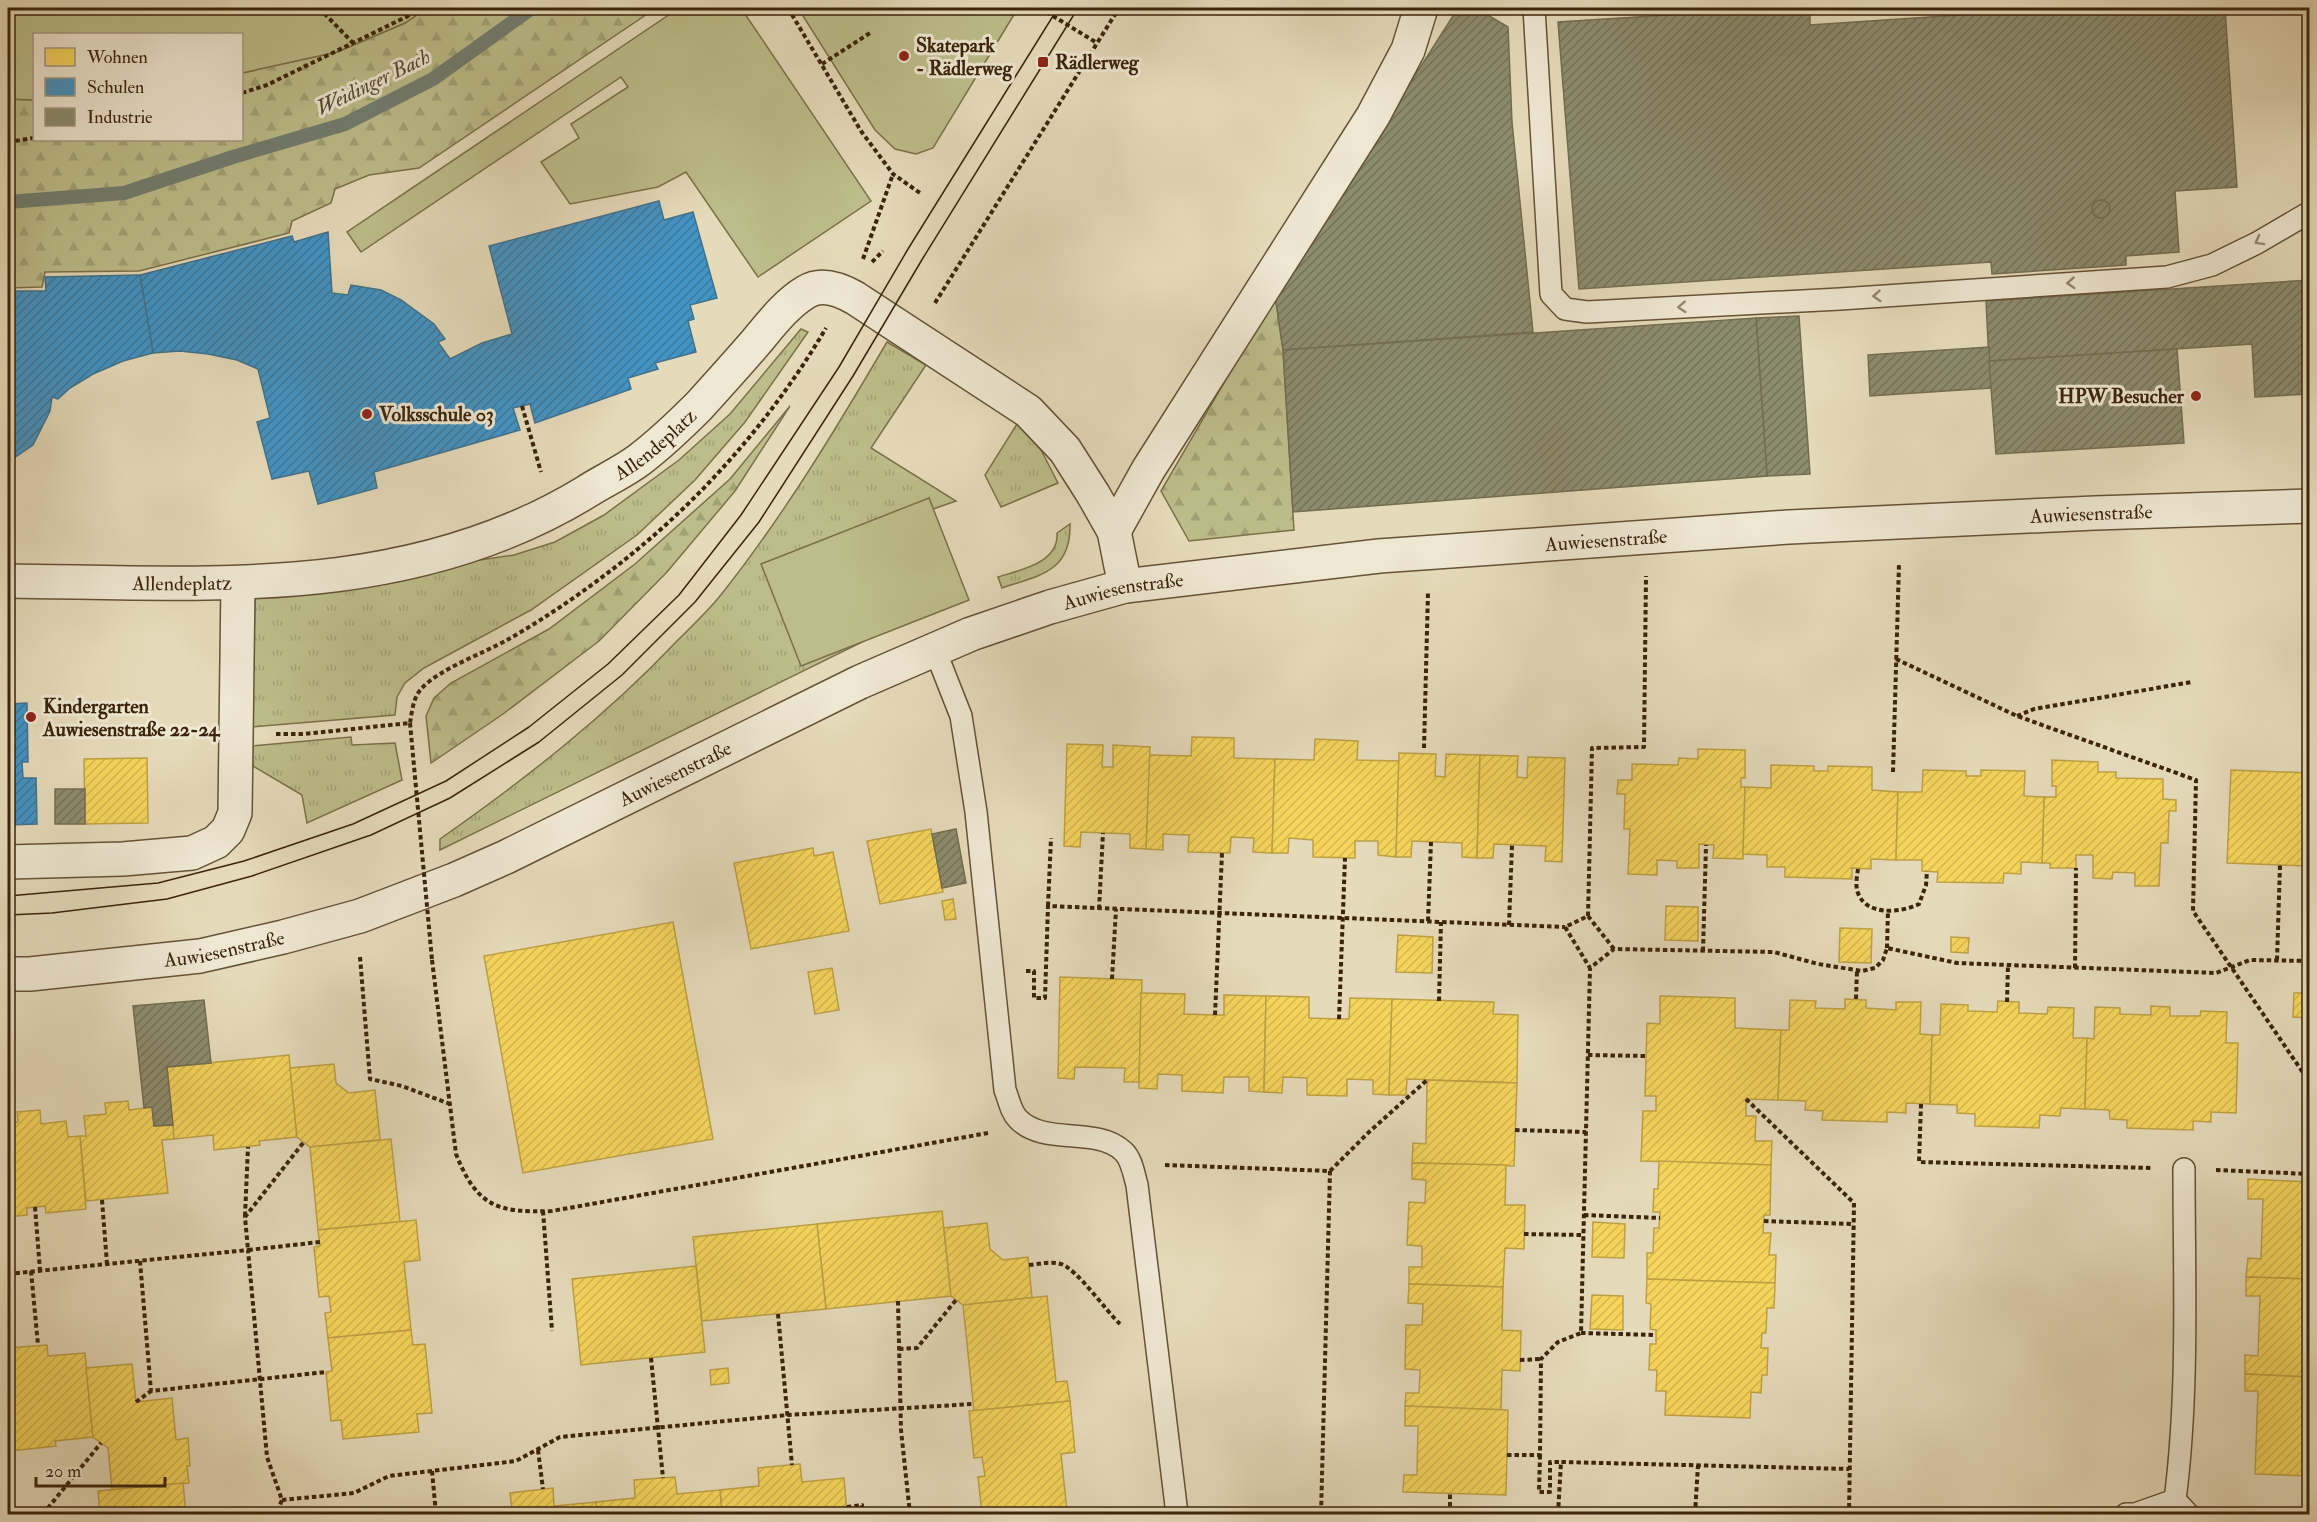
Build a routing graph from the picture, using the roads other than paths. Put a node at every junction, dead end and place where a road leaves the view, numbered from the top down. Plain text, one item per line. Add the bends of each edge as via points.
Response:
1 (1421, 8) edge
2 (1534, 8) edge
3 (2310, 212) edge
4 (2310, 506) edge
5 (1114, 531) junction
6 (8, 581) edge
7 (238, 583) junction
8 (1125, 586) junction
9 (935, 650) junction
10 (8, 862) edge
11 (8, 974) edge
12 (2184, 1169) road end
13 (2182, 1507) edge
14 (1177, 1515) edge
15 (2126, 1515) edge

1 - 5 street via 1408,50 1373,116 1148,470
3 -> 2 lane via 2212,265 2167,277 1840,299 1587,312 1565,309 1551,294
4 - 8 street, Auwiesenstraße via 1754,530 1379,556
5 - 7 street, Allendeplatz via 1065,450 1028,411 846,293 826,287 808,290 787,306 697,408 639,460 552,510 444,554 385,568
5 - 8 street, Allendeplatz
6 - 7 street, Allendeplatz
7 - 10 street via 235,813 228,830 216,843 192,854
8 - 9 street, Auwiesenstraße via 1050,607
9 - 11 street, Auwiesenstraße via 860,682 506,857 360,916 200,957
9 - 14 lane via 961,716 976,812 1005,1090 1019,1121 1048,1133 1100,1139 1124,1151 1131,1163 1137,1185
12 - 13 lane
13 - 15 lane

